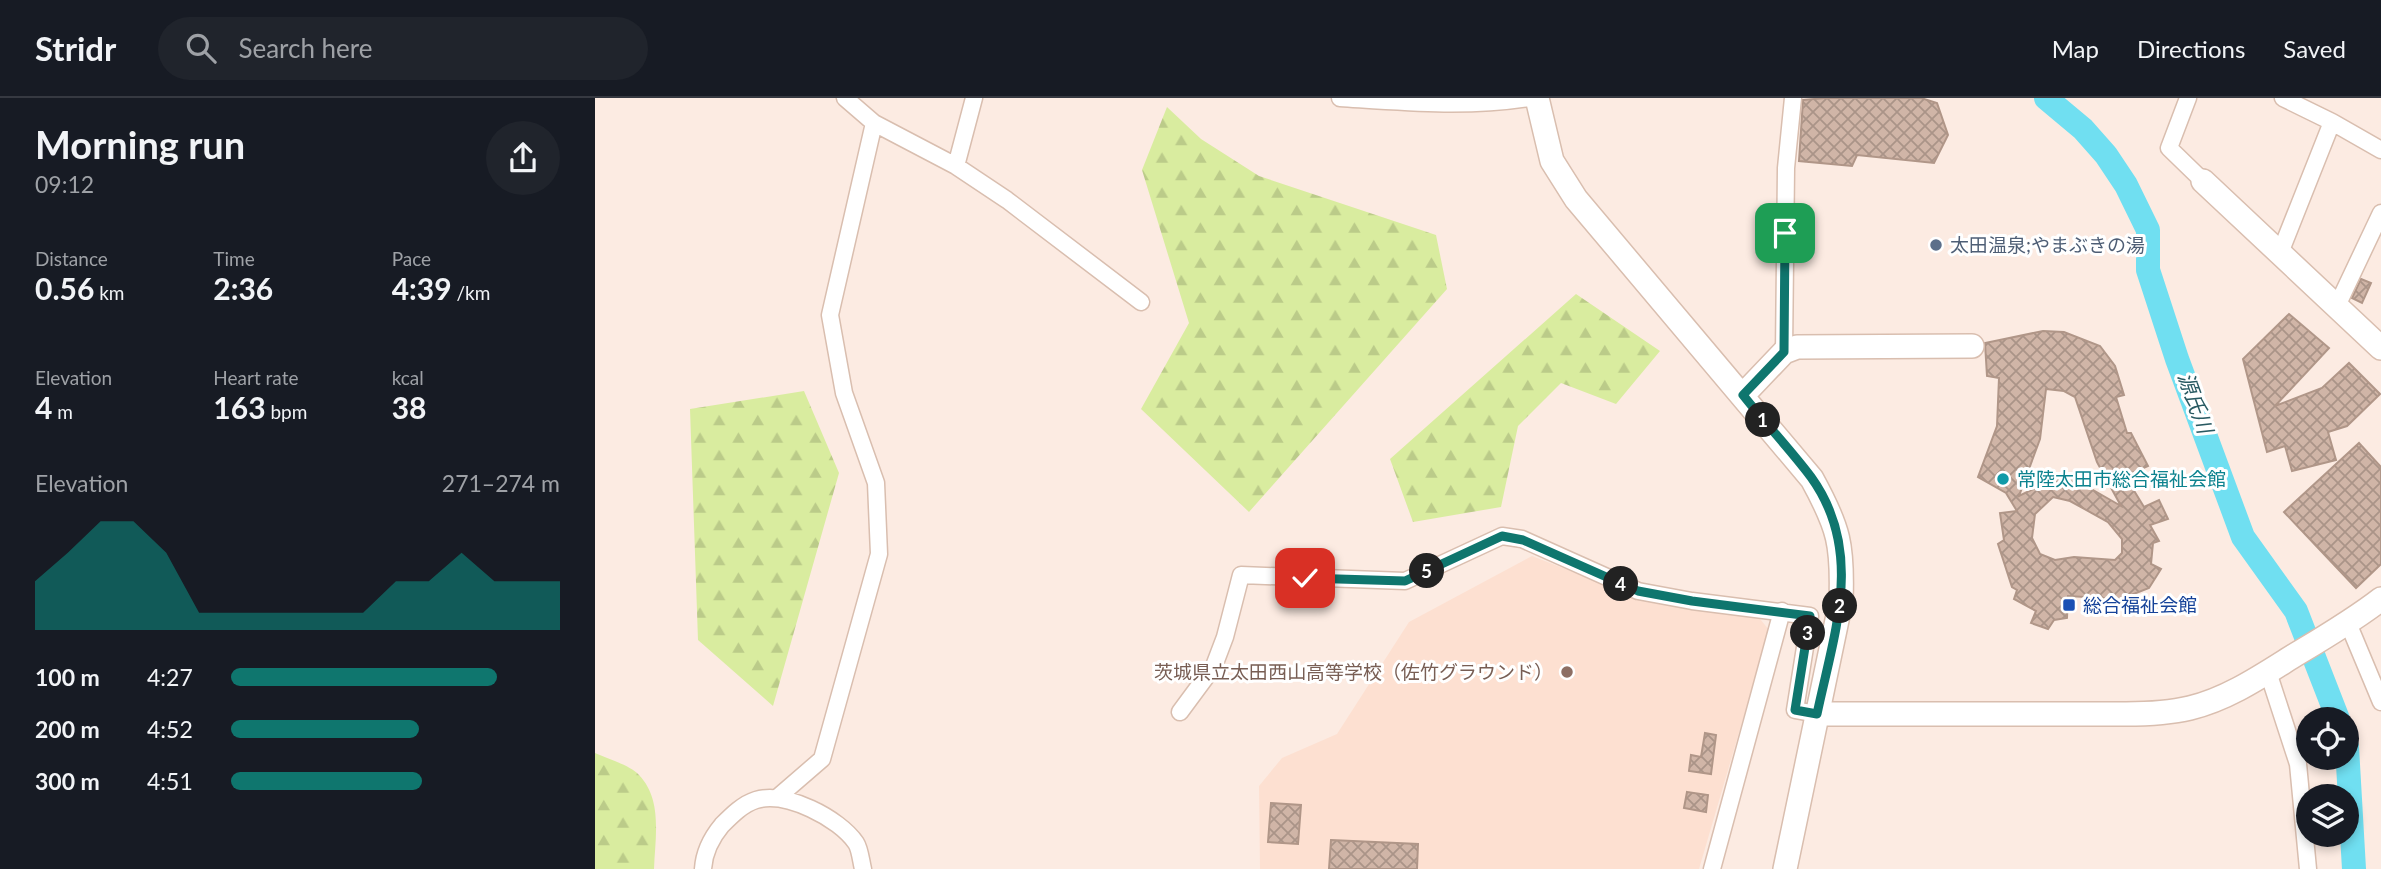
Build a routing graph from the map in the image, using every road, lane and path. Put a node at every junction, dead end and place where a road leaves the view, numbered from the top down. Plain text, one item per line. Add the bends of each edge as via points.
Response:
1 (845, 98) edge
2 (975, 98) edge
3 (1340, 98) edge
4 (1528, 98) edge
5 (1537, 98) edge
6 (1793, 98) edge
7 (2188, 98) edge
8 (2283, 98) edge
9 (2332, 122) junction
10 (874, 123) junction
11 (2381, 150) edge
12 (956, 166) junction
13 (2203, 181) joint
14 (2381, 214) edge
15 (2280, 253) junction
16 (1141, 302) dead end
17 (2337, 306) junction
18 (1972, 346) dead end
19 (2381, 348) edge
20 (1784, 352) junction
21 (1743, 395) junction
22 (2381, 599) edge
23 (1782, 611) junction
24 (2341, 627) junction
25 (2274, 668) junction
26 (2381, 702) edge
27 (1180, 712) dead end
28 (1817, 714) junction
29 (778, 797) junction
30 (703, 869) edge
31 (863, 869) edge
32 (1712, 869) edge
33 (1785, 869) edge
34 (2308, 869) edge

1 - 10 street
2 - 12 street
3 - 4 street via 1425,103
5 - 21 street via 1552,161 1576,200
6 - 20 street via 1786,168
7 - 13 street via 2169,148
8 - 9 street
9 - 11 street
9 - 15 street
10 - 12 street
10 - 29 street via 830,315 844,393 876,483 879,554 822,759
12 - 16 street
13 - 15 street
14 - 17 street
15 - 17 street
17 - 19 street
18 - 20 street via 1797,347
20 - 21 street
21 - 28 street via 1812,479 1840,540 1841,601
22 - 24 street
23 - 27 street via 1638,591 1523,540 1502,536 1405,581 1241,575 1214,666
23 - 28 street via 1810,616 1795,710
23 - 32 street
24 - 25 street
24 - 26 street
25 - 28 street via 2209,702 2160,713
25 - 34 street via 2298,764
28 - 33 street
29 - 30 street via 741,807 714,835
29 - 31 street via 824,814 856,844

